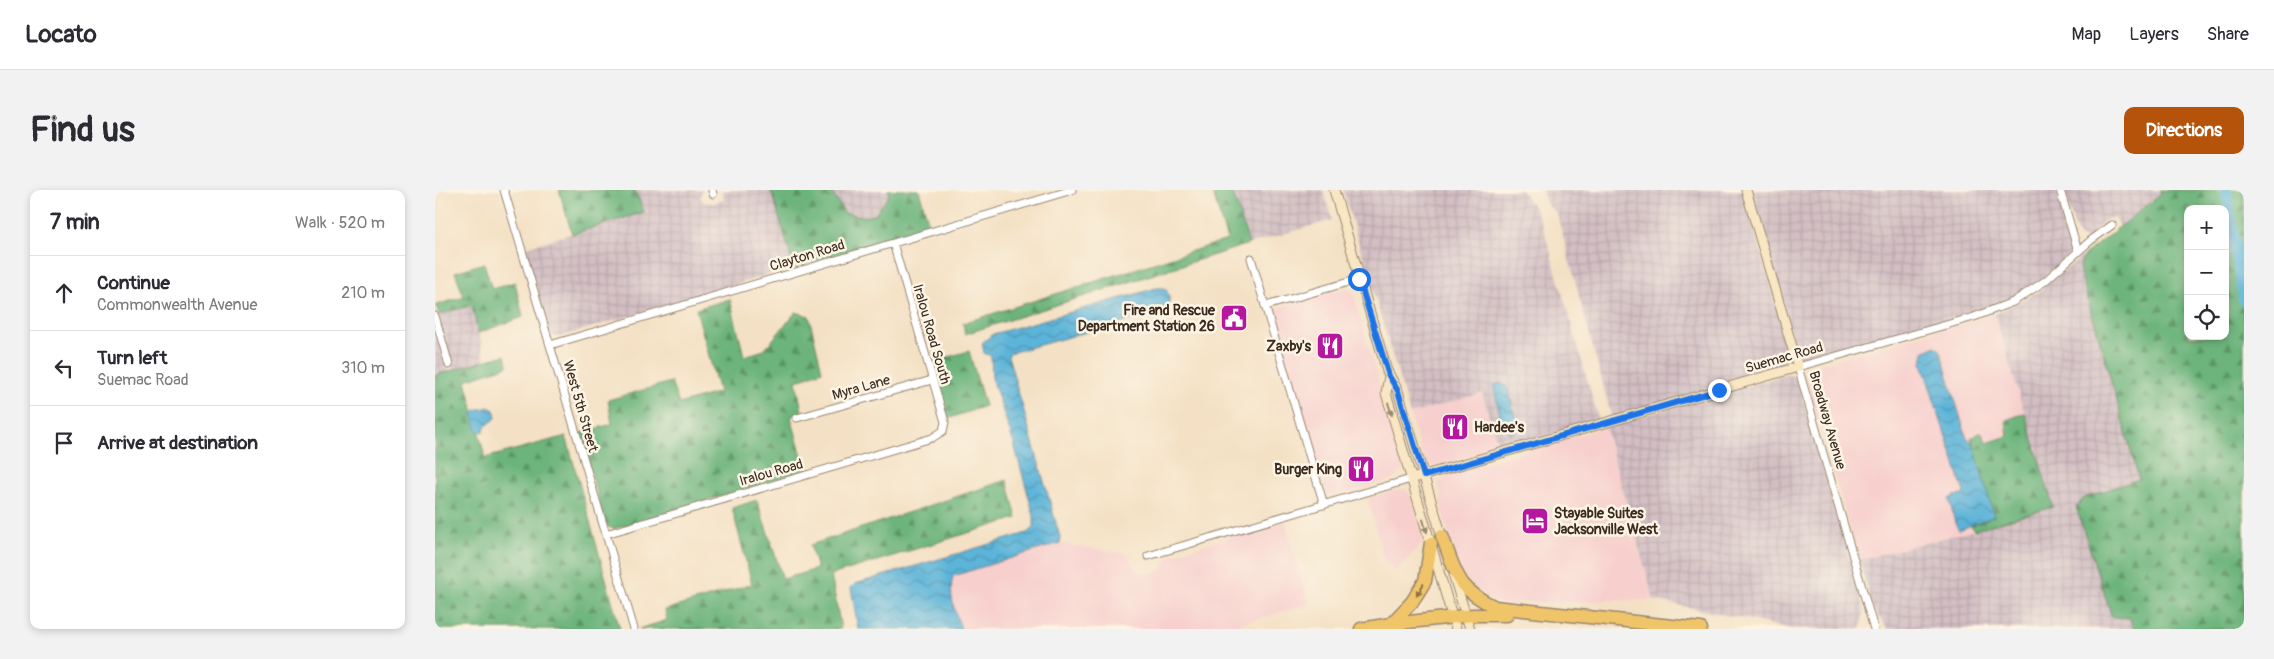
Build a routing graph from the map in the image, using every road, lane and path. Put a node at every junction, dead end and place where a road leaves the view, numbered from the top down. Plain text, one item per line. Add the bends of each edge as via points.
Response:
1 (504, 190) edge
2 (1072, 190) edge
3 (1334, 190) edge
4 (1746, 190) edge
5 (2060, 190) edge
6 (2112, 225) dead end
7 (893, 243) junction
8 (2078, 251) junction
9 (1251, 258) dead end
10 (1359, 279) junction
11 (1266, 306) junction
12 (435, 316) edge
13 (550, 345) junction
14 (449, 365) dead end
15 (1798, 367) junction
16 (1389, 376) junction
17 (932, 380) junction
18 (797, 418) dead end
19 (943, 431) joint
20 (1424, 476) junction
21 (1411, 479) junction
22 (1324, 504) junction
23 (605, 534) junction
24 (1442, 536) junction
25 (1431, 543) junction
26 (1148, 556) dead end
27 (1466, 616) junction
28 (1602, 618) junction
29 (1391, 624) junction
30 (1454, 624) edge
31 (634, 629) edge
32 (1361, 629) edge
33 (1470, 629) edge
34 (1701, 629) edge
35 (1875, 629) edge

1 - 13 street, West 5th Street
2 - 7 street, Clayton Road
3 - 10 main road
4 - 15 main road, Broadway Avenue
5 - 8 street
6 - 8 street, Suemac Road
7 - 13 street, Clayton Road
7 - 17 street, Iralou Road South
8 - 15 street, Suemac Road via 2029,292 1994,311
9 - 11 street
10 - 11 street
10 - 16 main road
11 - 22 street
12 - 14 street
13 - 23 street, West 5th Street
15 - 20 main road, Suemac Road
15 - 35 street, Broadway Avenue
16 - 20 main road via 1398,391
16 -> 21 main road via 1386,393
17 - 18 street, Myra Lane
17 - 19 street, Iralou Road South via 945,422
19 - 23 street, Iralou Road via 932,438
20 - 21 main road, Suemac Road
20 - 24 main road
21 - 22 street
21 -> 25 main road
22 - 26 street
23 - 31 street, West 5th Street
24 - 27 main road
24 - 28 highway via 1458,577 1467,590 1495,607
25 -> 29 highway via 1425,581 1412,602
25 - 30 main road
27 - 28 highway
27 - 30 highway
27 - 33 main road
28 - 34 highway
29 - 30 highway via 1432,618
29 - 32 highway

